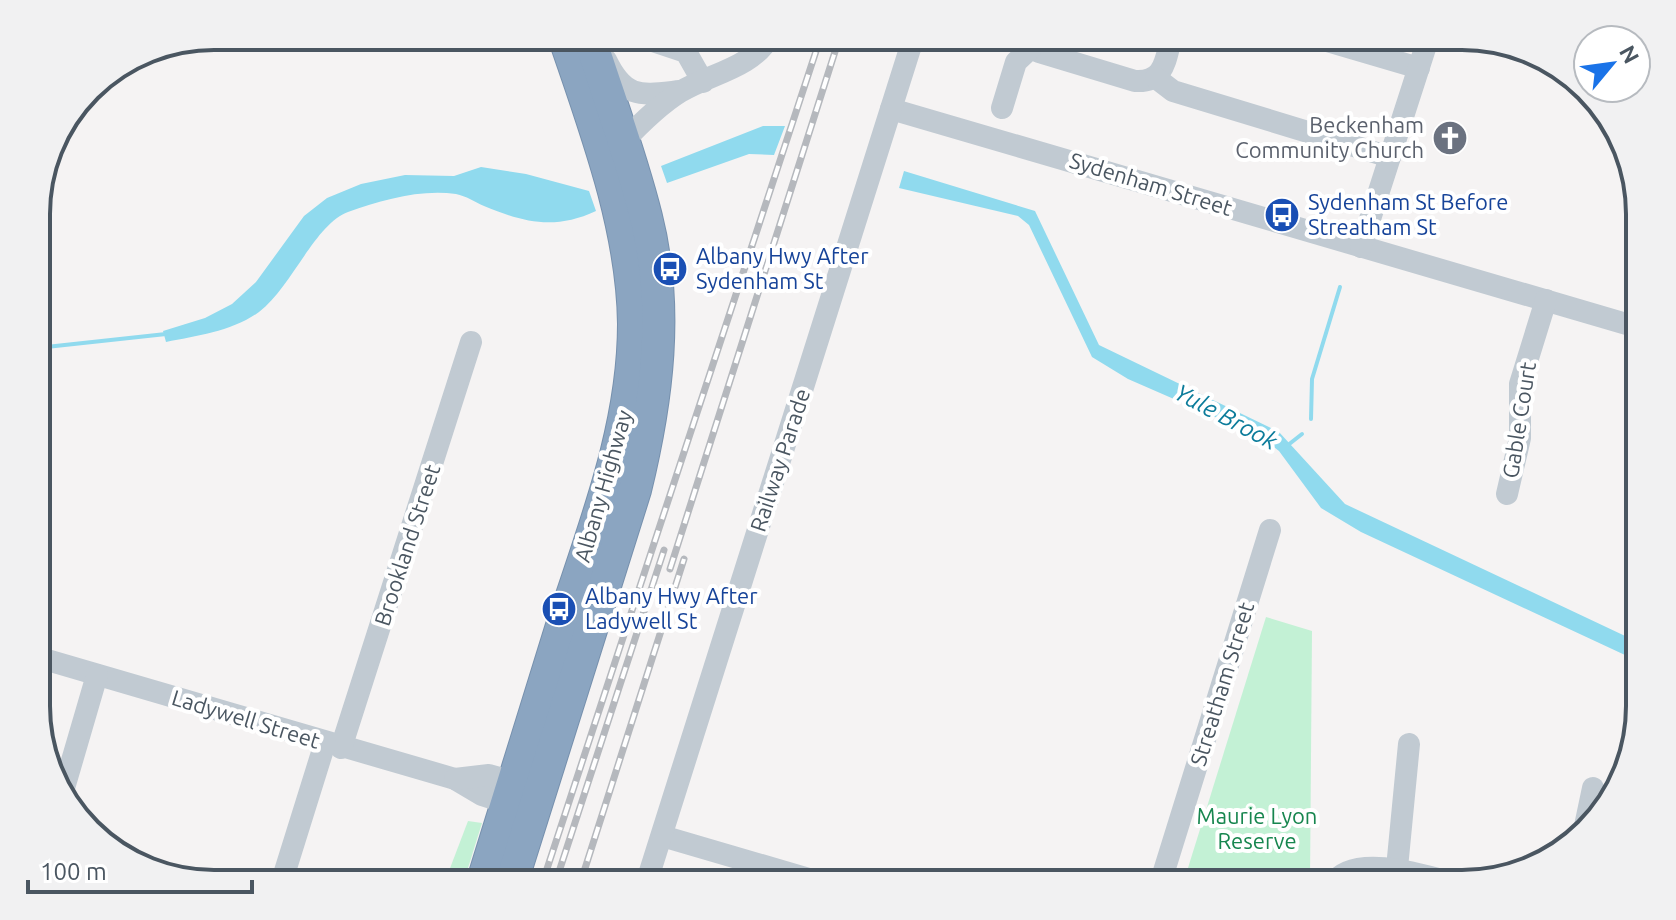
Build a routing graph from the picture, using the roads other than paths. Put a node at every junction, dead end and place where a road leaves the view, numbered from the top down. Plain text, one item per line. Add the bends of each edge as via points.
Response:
1 (553, 50) edge
2 (570, 50) edge
3 (595, 50) edge
4 (600, 50) edge
5 (680, 50) edge
6 (761, 50) edge
7 (910, 50) edge
8 (1025, 50) edge
9 (1042, 50) edge
10 (1168, 50) edge
11 (1358, 50) edge
12 (1425, 50) edge
13 (1419, 68) junction
14 (1156, 78) junction
15 (703, 82) junction
16 (680, 91) junction
17 (1002, 108) dead end
18 (891, 109) junction
19 (612, 144) junction
20 (1390, 157) junction
21 (1361, 247) junction
22 (1546, 300) junction
23 (1626, 324) edge
24 (471, 342) dead end
25 (1507, 494) dead end
26 (1270, 530) dead end
27 (50, 661) edge
28 (97, 675) junction
29 (1409, 744) dead end
30 (333, 745) junction
31 (67, 778) edge
32 (1593, 788) dead end
33 (523, 796) junction
34 (1588, 809) edge
35 (662, 836) junction
36 (1397, 868) junction
37 (286, 870) edge
38 (489, 870) edge
39 (513, 870) edge
40 (651, 870) edge
41 (778, 870) edge
42 (1164, 870) edge
43 (1364, 870) edge
44 (1404, 870) edge

1 - 19 highway via 583,123
2 - 19 highway, Albany Highway
3 - 19 highway, Albany Highway
4 - 16 street via 629,90 639,95
5 - 15 street
6 - 15 street
7 - 18 street, Railway Parade
8 - 17 street via 1016,62
9 - 14 street via 1135,81
10 - 14 street
11 - 13 street
12 - 13 street
13 - 20 street
14 - 20 street via 1173,91
15 - 16 street
16 - 19 street
18 - 21 street, Sydenham Street
18 - 35 street, Railway Parade
19 - 33 highway, Albany Highway via 634,322 627,410
20 - 21 street
21 - 22 street, Sydenham Street
22 - 23 street, Sydenham Street
22 - 25 street, Gable Court via 1520,384 1520,438
24 - 30 street, Brookland Street
26 - 42 street, Streatham Street
27 - 28 street, Ladywell Street
28 - 30 street, Ladywell Street
28 - 31 street
29 - 36 street
30 - 33 street, Ladywell Street via 455,779 482,795
30 - 37 street, Brookland Street
32 - 34 street
33 - 38 highway, Albany Highway
33 - 39 highway, Albany Highway
35 - 40 street, Railway Parade
35 - 41 street
36 - 43 street
36 - 44 street

